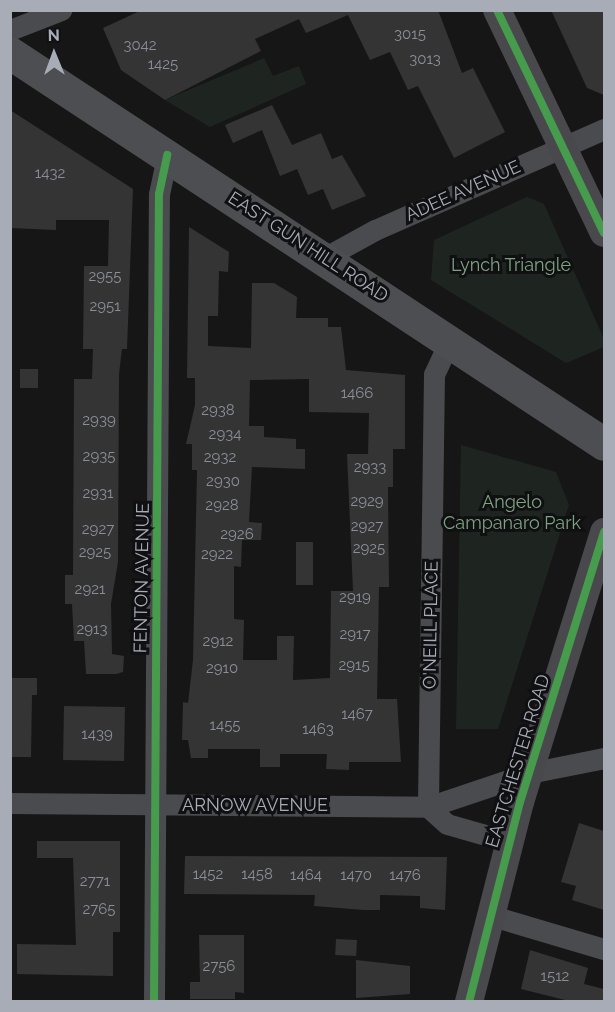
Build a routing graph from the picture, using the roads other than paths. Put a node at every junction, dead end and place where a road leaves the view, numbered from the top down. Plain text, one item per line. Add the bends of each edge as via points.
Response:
1 (62, 10) edge
2 (497, 10) edge
3 (10, 30) edge
4 (10, 53) edge
5 (604, 129) edge
6 (563, 147) junction
7 (167, 155) junction
8 (604, 233) edge
9 (324, 258) junction
10 (450, 340) junction
11 (604, 444) edge
12 (604, 532) edge
13 (604, 758) edge
14 (529, 773) junction
15 (10, 803) edge
16 (155, 804) junction
17 (428, 807) junction
18 (510, 842) junction
19 (489, 915) junction
20 (604, 949) edge
21 (154, 1002) edge
22 (469, 1002) edge

1 - 3 street
2 - 6 main road
4 - 7 main road, EAST GUN HILL ROAD
5 - 6 street, ADEE AVENUE
6 - 8 main road
6 - 9 street, ADEE AVENUE
7 - 9 main road, EAST GUN HILL ROAD
7 - 16 street, FENTON AVENUE via 159,194
9 - 10 main road, EAST GUN HILL ROAD
10 - 11 main road, EAST GUN HILL ROAD
10 - 17 street, O'NEILL PLACE via 434,374
12 - 14 main road, EASTCHESTER ROAD
13 - 14 street, ARNOW AVENUE
14 - 17 street, ARNOW AVENUE
14 - 18 main road, EASTCHESTER ROAD
15 - 16 street, ARNOW AVENUE
16 - 17 street, ARNOW AVENUE
16 - 21 street, FENTON AVENUE
17 - 18 street via 447,824
18 - 19 main road, EASTCHESTER ROAD
19 - 20 street
19 - 22 main road, EASTCHESTER ROAD

